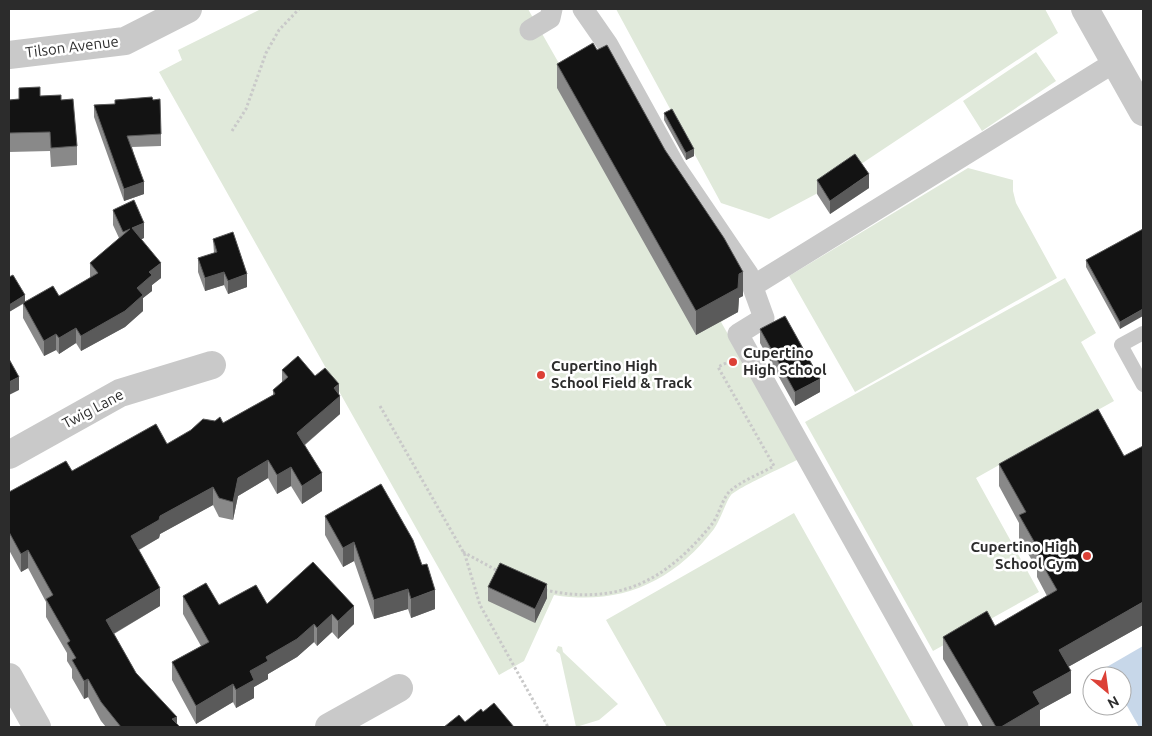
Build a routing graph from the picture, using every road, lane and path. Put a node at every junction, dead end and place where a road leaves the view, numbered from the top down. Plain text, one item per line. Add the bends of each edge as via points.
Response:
1 (188, 9) edge
2 (299, 9) edge
3 (552, 9) edge
4 (583, 9) edge
5 (1085, 9) edge
6 (530, 30) dead end
7 (9, 55) edge
8 (1115, 62) junction
9 (1143, 112) edge
10 (232, 132) dead end
11 (752, 286) junction
12 (1143, 333) edge
13 (748, 351) junction
14 (212, 365) dead end
15 (1143, 385) edge
16 (380, 406) dead end
17 (9, 455) edge
18 (463, 552) junction
19 (504, 574) edge
20 (536, 589) edge
21 (9, 677) edge
22 (399, 688) dead end
23 (37, 727) edge
24 (329, 727) edge
25 (548, 727) edge
26 (958, 727) edge

1 - 7 street, Tilson Avenue via 124,42
2 - 10 path via 279,30 266,53 246,109
3 - 6 street via 550,18
4 - 11 street via 608,45 676,168 743,267
5 - 8 street
8 - 9 street
8 - 11 street
11 - 13 street via 764,318 738,334
12 - 15 lane via 1121,345
13 - 20 path via 718,368 774,466 730,491 717,518 696,543 670,568 640,584 605,595 564,594
13 - 26 street
14 - 17 street, Twig Lane via 120,393
16 - 18 path
18 - 19 path
18 - 25 path via 480,604
21 - 23 street
22 - 24 street

